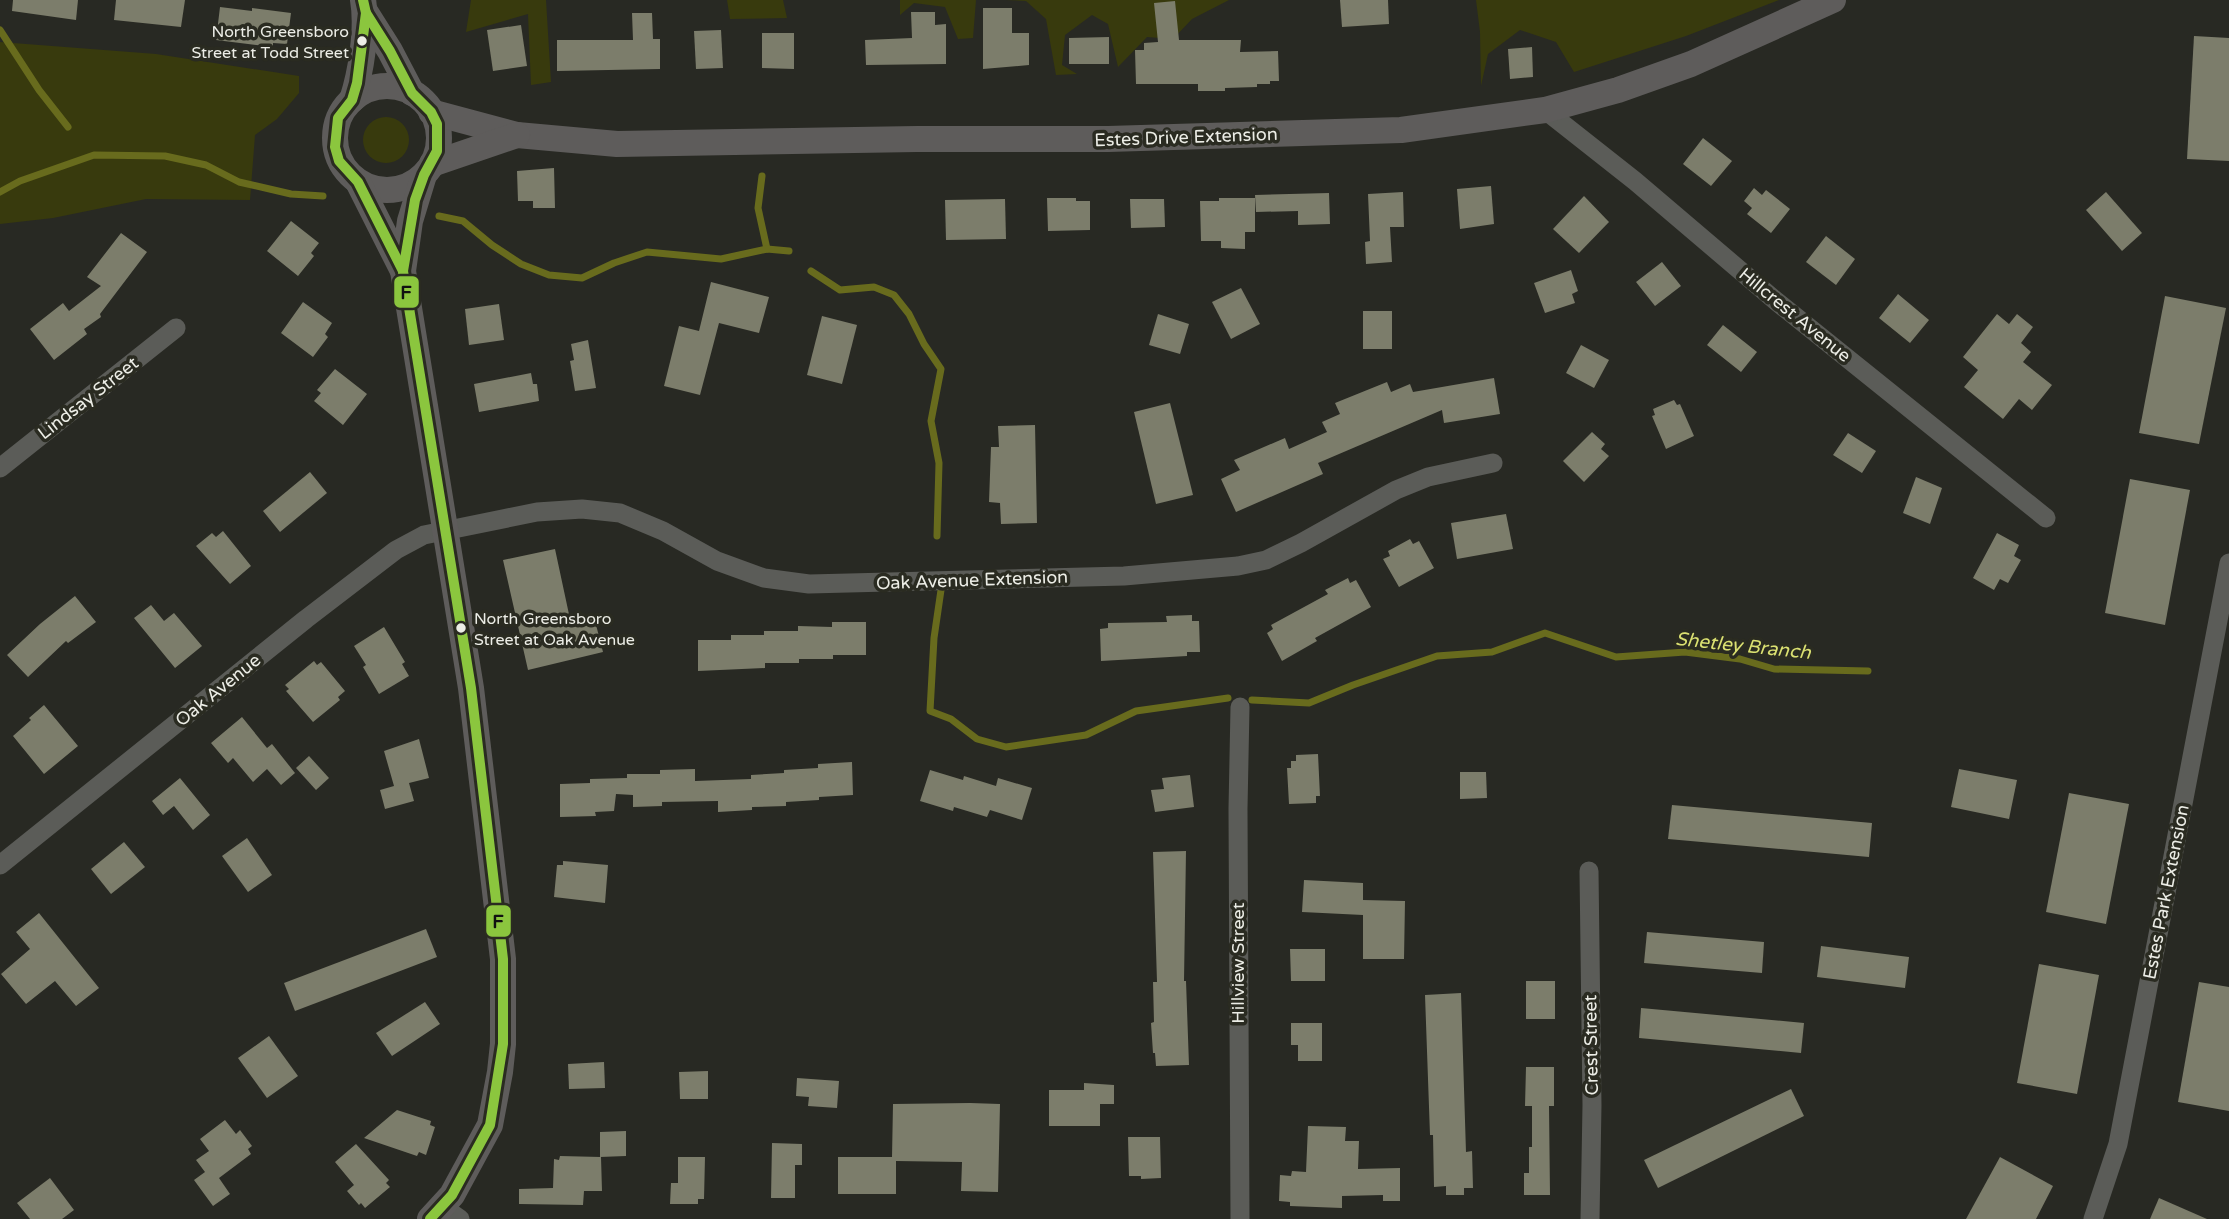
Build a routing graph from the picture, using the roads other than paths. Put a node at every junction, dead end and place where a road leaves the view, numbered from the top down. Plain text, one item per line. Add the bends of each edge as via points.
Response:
1 (1833, 0) edge
2 (365, 7) edge
3 (352, 100) junction
4 (422, 102) junction
5 (1545, 110) junction
6 (517, 135) junction
7 (428, 169) junction
8 (358, 182) junction
9 (403, 271) junction
10 (176, 328) dead end
11 (1493, 463) dead end
12 (0, 468) edge
13 (2046, 518) dead end
14 (445, 530) junction
15 (2229, 563) edge
16 (1240, 707) dead end
17 (0, 864) edge
18 (1589, 871) dead end
19 (444, 1215) edge
20 (1240, 1219) edge
21 (1590, 1219) edge
22 (2093, 1219) edge

1 - 5 main road, Estes Drive Extension via 1691,64
2 - 3 main road via 358,83
2 - 4 main road
3 - 4 main road via 381,87 397,88
3 - 8 main road via 338,118 335,147 340,161
4 - 6 main road, Estes Drive Extension
4 - 7 main road via 437,124 439,138
5 - 6 main road, Estes Drive Extension via 1401,130 1108,139 617,144
5 - 13 street, Hillcrest Avenue
6 - 7 main road, Estes Drive Extension
7 - 8 main road via 400,189 378,189
7 - 9 main road via 410,221
8 - 9 main road
9 - 14 main road
10 - 12 street, Lindsay Street
11 - 14 street, Oak Avenue Extension via 1428,477 1395,490 1266,560 1124,576 809,584 764,578 717,561 620,513 582,509 537,512
14 - 17 street, Oak Avenue via 396,551
14 - 19 main road via 471,688 503,959 504,1009 500,1072 490,1125
15 - 22 street, Estes Park Extension via 2118,1144
16 - 20 street, Hillview Street
18 - 21 street, Crest Street

